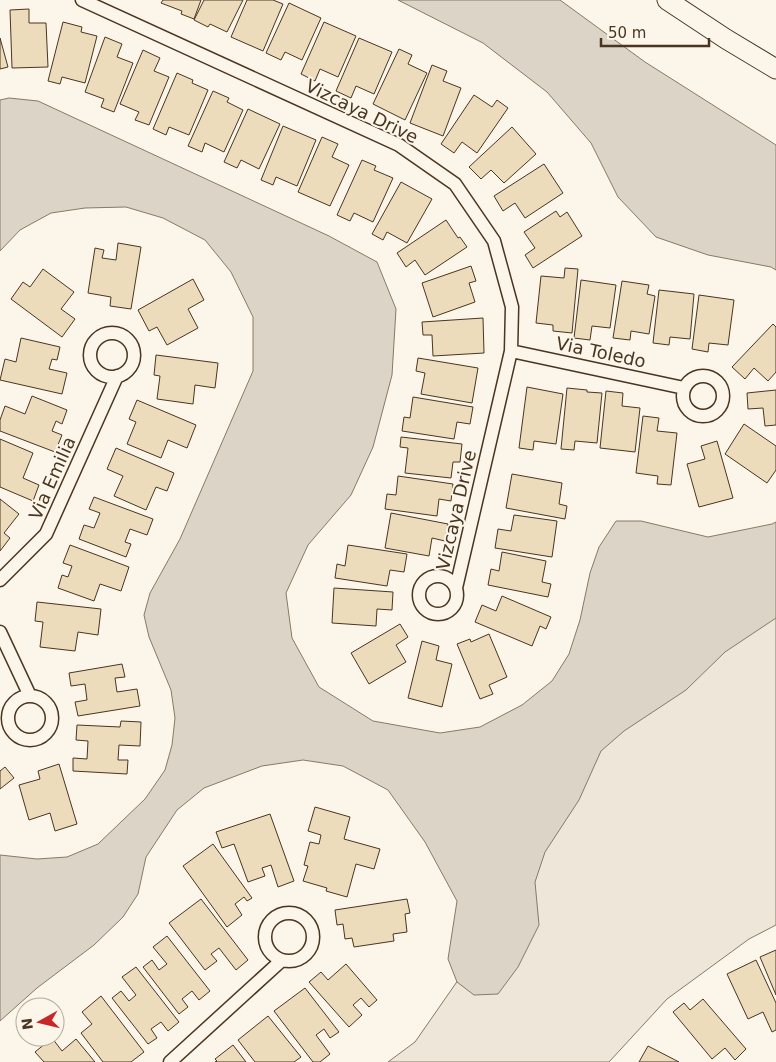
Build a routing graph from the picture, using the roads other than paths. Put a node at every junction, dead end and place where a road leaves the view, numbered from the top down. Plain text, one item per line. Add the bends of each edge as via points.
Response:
1 (82, 0) edge
2 (667, 0) edge
3 (776, 69) edge
4 (511, 351) junction
5 (117, 376) dead end
6 (684, 388) dead end
7 (0, 580) edge
8 (456, 588) dead end
9 (0, 632) edge
10 (30, 696) dead end
11 (282, 960) dead end
12 (170, 1062) edge

1 - 4 street, Vizcaya Drive via 399,145 455,184 494,241 512,307
2 - 3 street
4 - 6 street, Via Toledo
4 - 8 street, Vizcaya Drive
5 - 7 street, Via Emilia via 46,534
9 - 10 street
11 - 12 street

